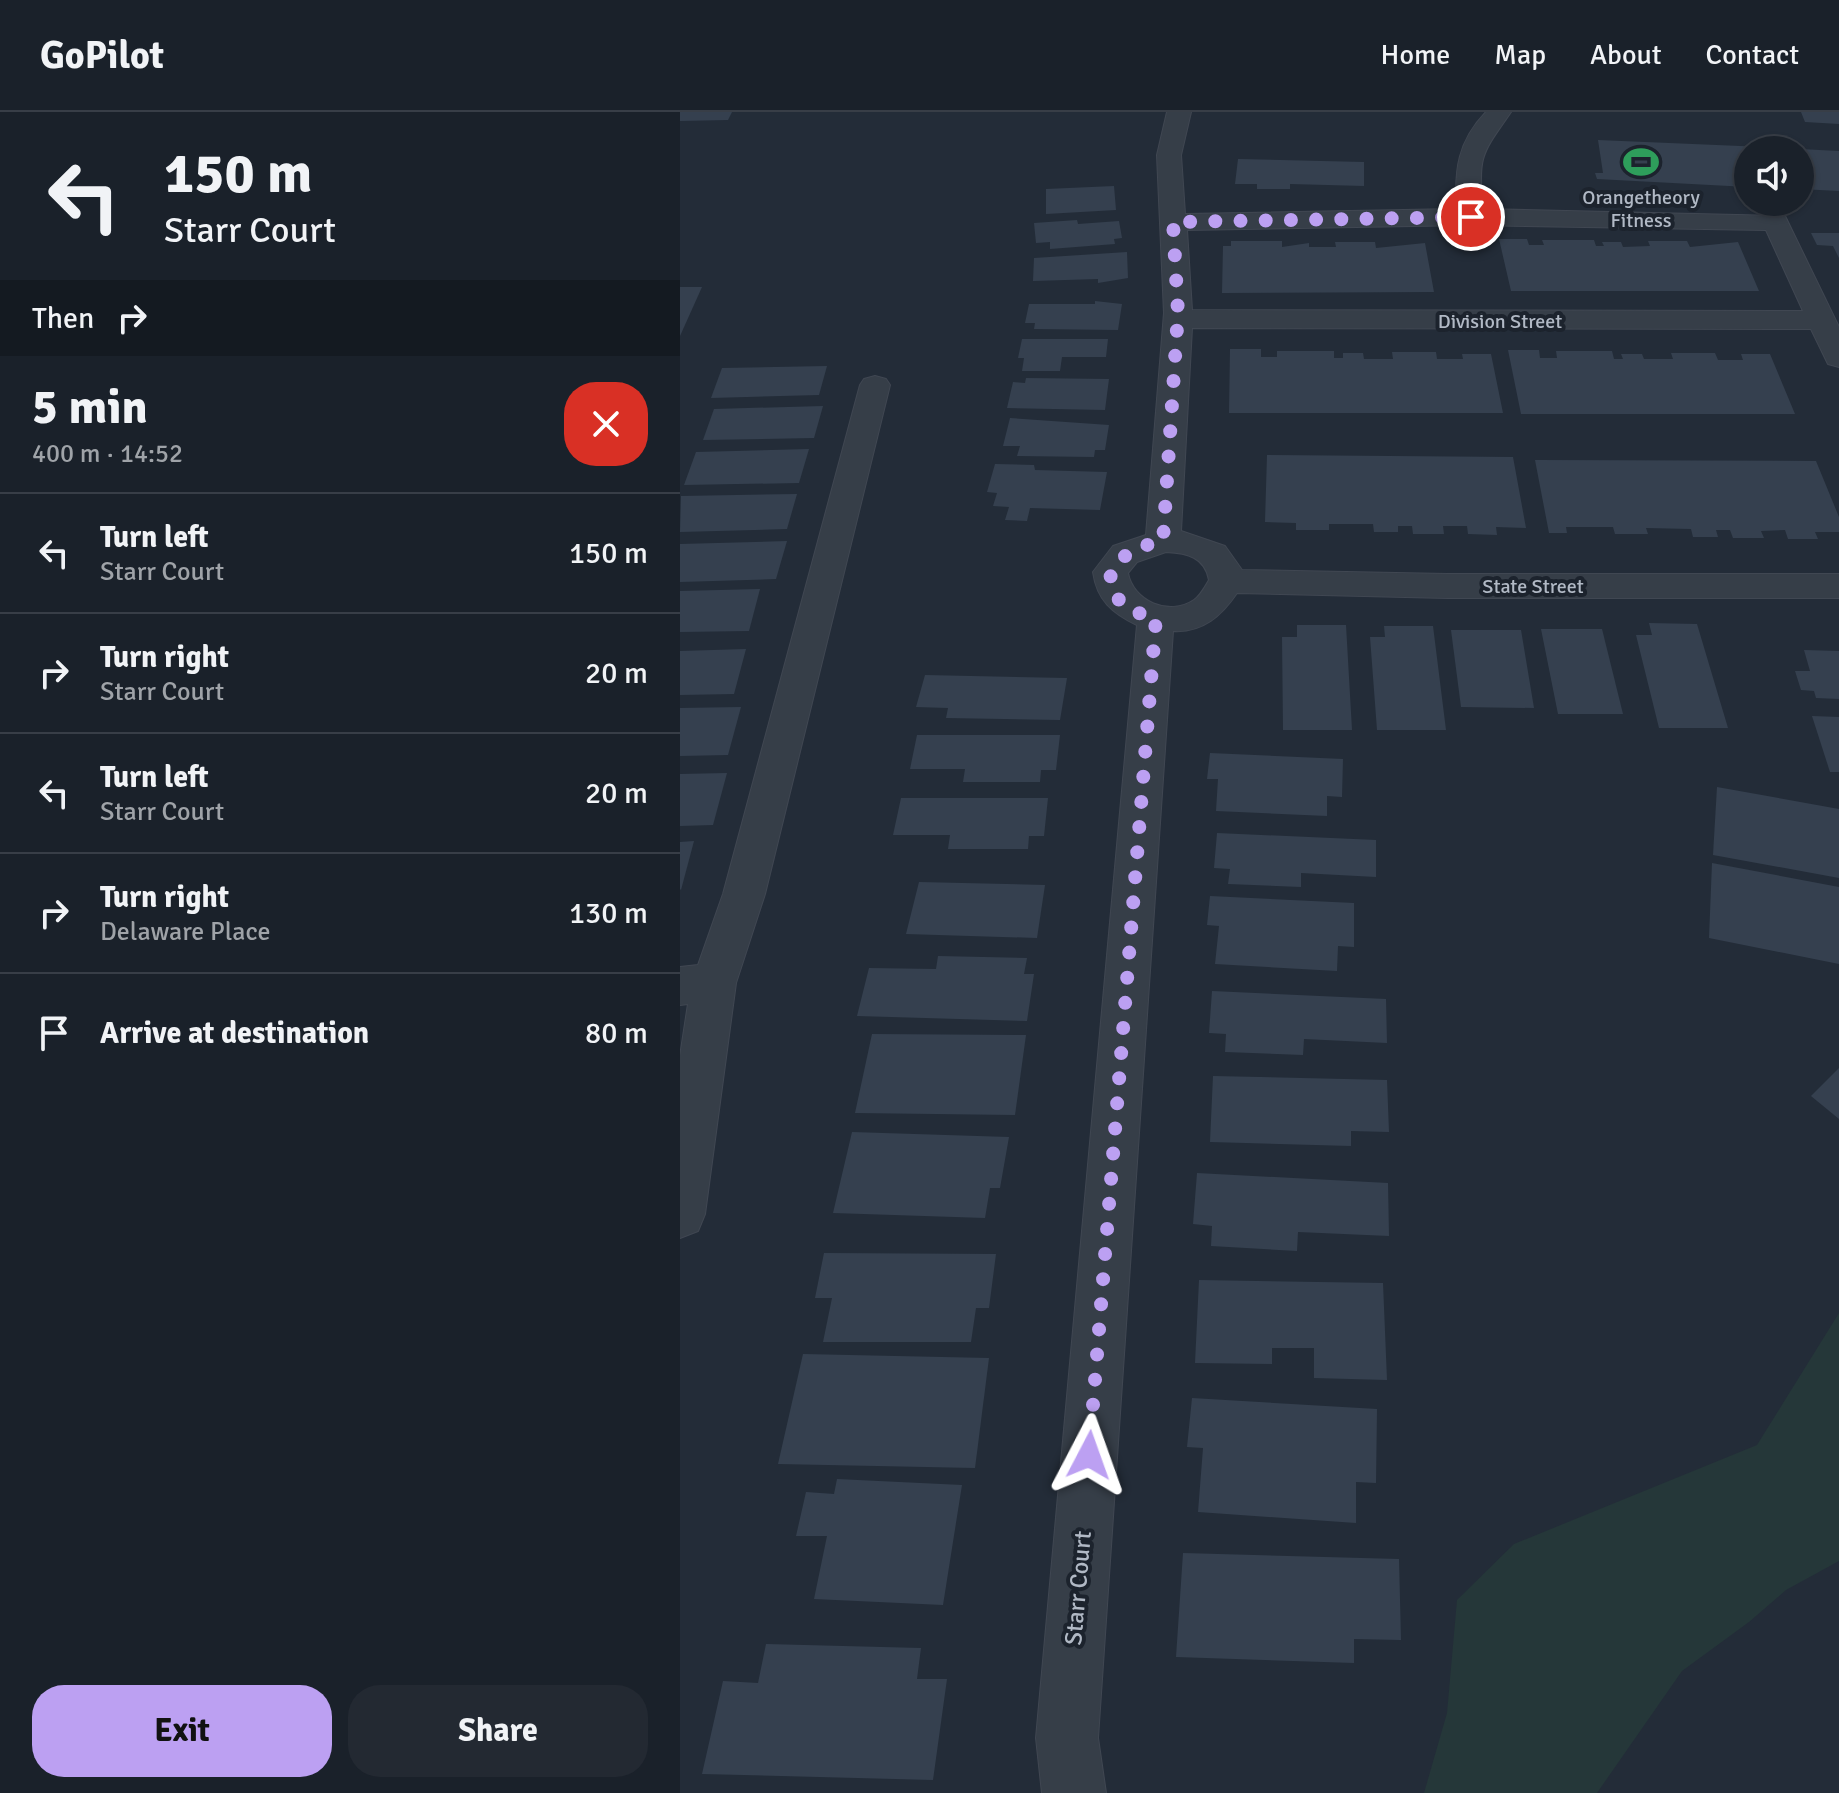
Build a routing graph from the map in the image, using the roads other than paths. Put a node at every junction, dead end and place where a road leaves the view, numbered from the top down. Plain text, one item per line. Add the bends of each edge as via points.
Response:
1 (1179, 112) edge
2 (1499, 112) edge
3 (1471, 217) junction
4 (1173, 222) junction
5 (1178, 319) junction
6 (1822, 320) junction
7 (1839, 358) edge
8 (875, 385) dead end
9 (1163, 541) junction
10 (1227, 581) junction
11 (1839, 586) edge
12 (1156, 618) junction
13 (697, 984) edge
14 (680, 1214) edge
15 (1074, 1793) edge

1 - 4 street via 1169,155
2 - 3 street via 1479,131 1466,165
3 - 4 street
3 - 6 street via 1776,222
4 - 5 street
5 - 6 street, Division Street
5 - 9 street
6 - 7 street
8 - 13 street via 744,894
9 - 10 street via 1209,551 1226,570
9 - 12 street via 1133,549 1110,578 1117,599 1127,608
10 - 11 street, State Street
10 - 12 street via 1222,594 1195,614
12 - 15 street, Starr Court via 1067,1738
13 - 14 street

